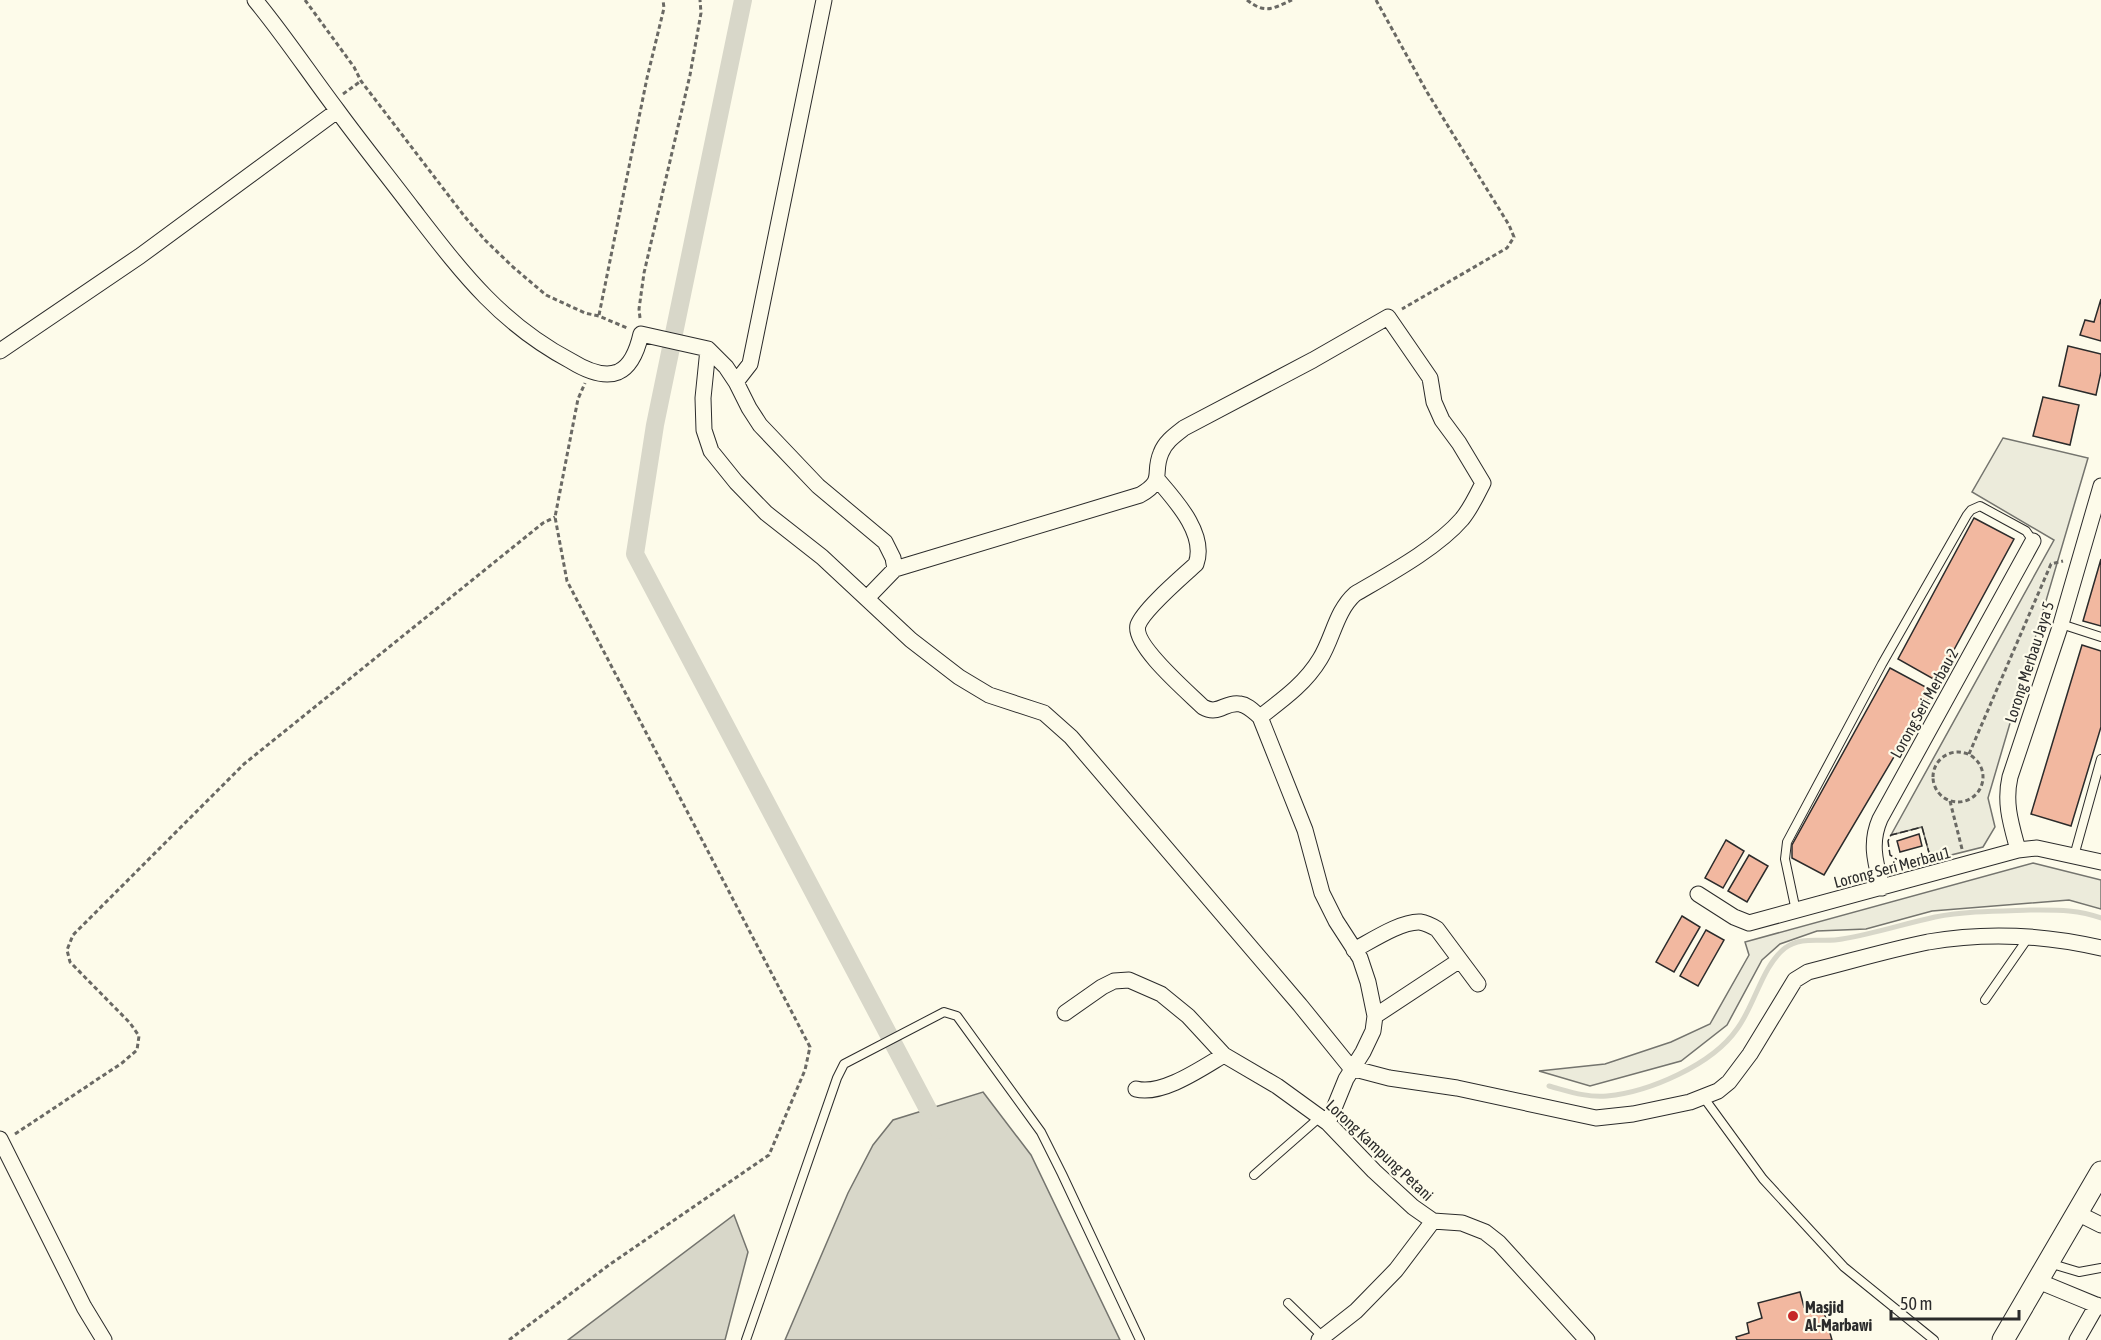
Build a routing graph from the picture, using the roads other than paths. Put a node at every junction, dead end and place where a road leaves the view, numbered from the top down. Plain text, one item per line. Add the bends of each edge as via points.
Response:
1 (255, 0) edge
2 (824, 0) edge
3 (334, 107) junction
4 (703, 348) junction
5 (0, 351) edge
6 (736, 382) junction
7 (1158, 478) junction
8 (2101, 486) edge
9 (2033, 541) joint
10 (895, 569) junction
11 (867, 598) junction
12 (2061, 624) junction
13 (2101, 637) edge
14 (1260, 717) junction
15 (2101, 759) edge
16 (2018, 850) junction
17 (2074, 856) junction
18 (2101, 862) edge
19 (1882, 888) junction
20 (1698, 894) dead end
21 (1796, 911) junction
22 (2029, 937) junction
23 (2101, 948) edge
24 (1354, 950) junction
25 (1460, 960) junction
26 (1478, 984) dead end
27 (1985, 1000) dead end
28 (1065, 1013) dead end
29 (1375, 1016) junction
30 (1224, 1055) junction
31 (1351, 1068) junction
32 (1136, 1089) dead end
33 (1704, 1098) junction
34 (1324, 1120) junction
35 (1, 1141) edge
36 (2101, 1172) edge
37 (1254, 1175) dead end
38 (2077, 1213) junction
39 (1433, 1221) junction
40 (2101, 1225) edge
41 (2101, 1268) edge
42 (2043, 1272) junction
43 (1288, 1303) dead end
44 (2099, 1306) edge
45 (1321, 1339) edge
46 (104, 1340) edge
47 (746, 1340) edge
48 (1140, 1340) edge
49 (1587, 1340) edge
50 (1934, 1340) edge
51 (2003, 1340) edge
52 (2077, 1340) edge

1 - 3 street
2 - 6 street via 750,364
3 - 4 street via 461,272 500,312 541,345 590,371 611,373 625,367 646,335
3 - 5 street via 149,249
4 - 6 street via 726,367
4 - 11 street via 704,430 711,451 766,513
6 - 10 street via 760,425 818,486 885,542
7 - 10 street via 1140,495
7 - 14 street via 1194,531 1198,553 1196,564 1142,617 1139,635 1162,667 1203,707 1216,711 1238,703
7 - 14 street via 1160,454 1178,432 1388,317 1430,378 1434,402 1482,483 1474,502 1444,537 1347,601 1322,657 1309,676
8 - 12 street, Lorong Merbau Jaya 5
9 - 19 street, Lorong Seri Merbau 2 via 1874,832 1873,851
9 - 21 lane via 2026,531 1980,506 1967,515 1787,842 1785,859
10 - 11 street
11 - 31 street via 911,640 959,677 989,695 1044,712 1071,737
12 - 13 lane
12 - 16 street, Lorong Merbau Jaya 5 via 2006,794
14 - 24 street via 1305,830 1322,893
15 - 17 lane
16 - 17 street, Lorong Seri Merbau1 via 2037,848
16 - 19 street, Lorong Seri Merbau1
17 - 18 street, Lorong Seri Merbau1
19 - 21 street, Lorong Seri Merbau1
20 - 21 street, Lorong Seri Merbau1 via 1749,923
22 - 23 street
22 - 27 lane
22 - 33 street via 1929,942 1808,972 1795,980 1729,1082
24 - 25 street via 1418,922 1437,929
24 - 29 street via 1368,982
25 - 26 street
25 - 29 street
28 - 30 street, Lorong Kampung Petani via 1101,987 1128,980 1161,994
29 - 31 street via 1373,1031
30 - 32 street via 1154,1090
30 - 34 street, Lorong Kampung Petani
31 - 33 street via 1596,1118
31 - 34 street
33 - 50 lane via 1763,1179 1844,1267
34 - 37 lane
34 - 39 street, Lorong Kampung Petani via 1397,1193
35 - 46 street via 84,1308
36 - 38 main road
38 - 40 street
38 - 42 main road
39 - 45 street via 1396,1270 1356,1311
39 - 49 street, Lorong Kampung Petani via 1462,1223 1485,1232
41 - 42 lane
42 - 44 street
42 - 51 main road
43 - 45 lane
44 - 52 street
47 - 48 lane via 844,1064 944,1012 957,1016 1041,1132

